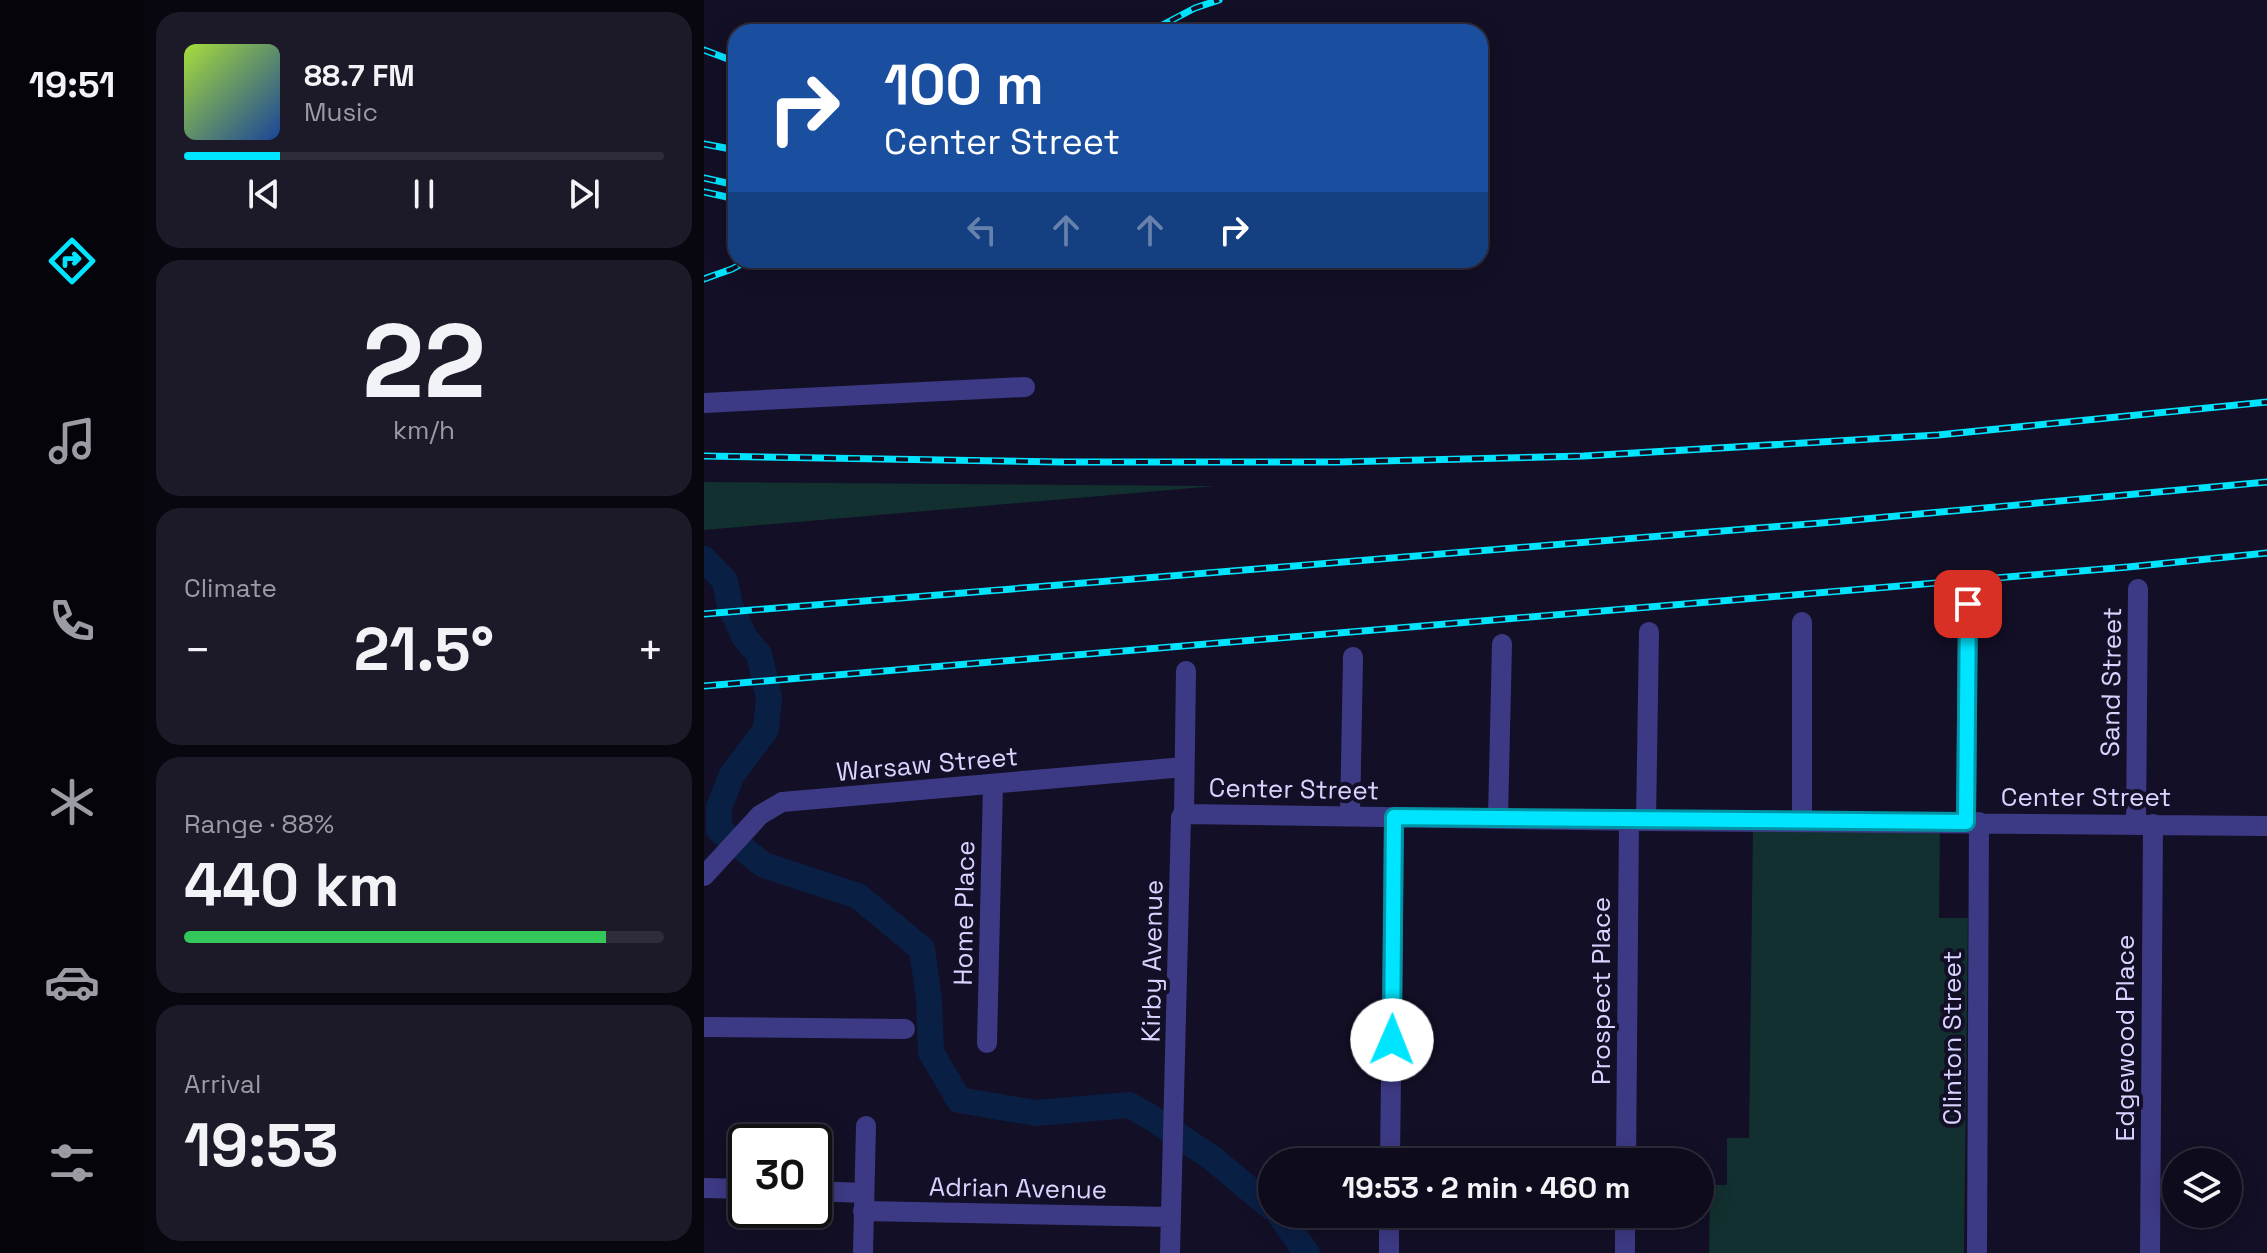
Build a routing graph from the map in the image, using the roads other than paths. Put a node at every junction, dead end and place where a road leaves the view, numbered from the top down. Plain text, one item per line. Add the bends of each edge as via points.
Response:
1 (1025, 387) dead end
2 (704, 403) edge
3 (2138, 589) dead end
4 (1968, 604) dead end
5 (1802, 622) dead end
6 (1649, 632) dead end
7 (1502, 644) dead end
8 (1353, 657) dead end
9 (1186, 671) dead end
10 (1184, 767) junction
11 (993, 785) junction
12 (1184, 814) junction
13 (1350, 816) junction
14 (1394, 817) junction
15 (1498, 818) junction
16 (1637, 820) junction
17 (1802, 821) junction
18 (1972, 822) junction
19 (2144, 824) junction
20 (2267, 826) edge
21 (704, 876) edge
22 (704, 1027) edge
23 (905, 1029) dead end
24 (987, 1043) dead end
25 (866, 1126) dead end
26 (1391, 1148) edge
27 (1626, 1148) edge
28 (704, 1188) edge
29 (728, 1189) edge
30 (832, 1195) edge
31 (864, 1202) junction
32 (1171, 1217) junction
33 (1389, 1228) edge
34 (1625, 1228) edge
35 (863, 1253) edge
36 (1170, 1253) edge
37 (1389, 1253) edge
38 (1625, 1253) edge
39 (1977, 1253) edge
40 (2150, 1253) edge

1 - 2 street
3 - 19 street, Sand Street
4 - 18 street, Clinton Street
5 - 17 street
6 - 16 street, Prospect Place
7 - 15 street
8 - 13 street
9 - 10 street, Kirby Avenue
10 - 11 street, Warsaw Street
10 - 12 street, Kirby Avenue
11 - 21 street, Warsaw Street via 782,802 760,815
11 - 24 street, Home Place
12 - 13 street, Center Street
12 - 32 street, Kirby Avenue
13 - 14 street, Center Street
14 - 15 street, Center Street
14 - 26 street
15 - 16 street, Center Street
16 - 17 street, Center Street
16 - 27 street, Prospect Place
17 - 18 street, Center Street
18 - 19 street, Center Street
18 - 39 street, Clinton Street
19 - 20 street, Center Street
19 - 40 street, Edgewood Place
22 - 23 street
25 - 31 street
28 - 29 street
30 - 31 street, Adrian Avenue
31 - 32 street, Adrian Avenue
31 - 35 street
32 - 36 street, Kirby Avenue
33 - 37 street
34 - 38 street

